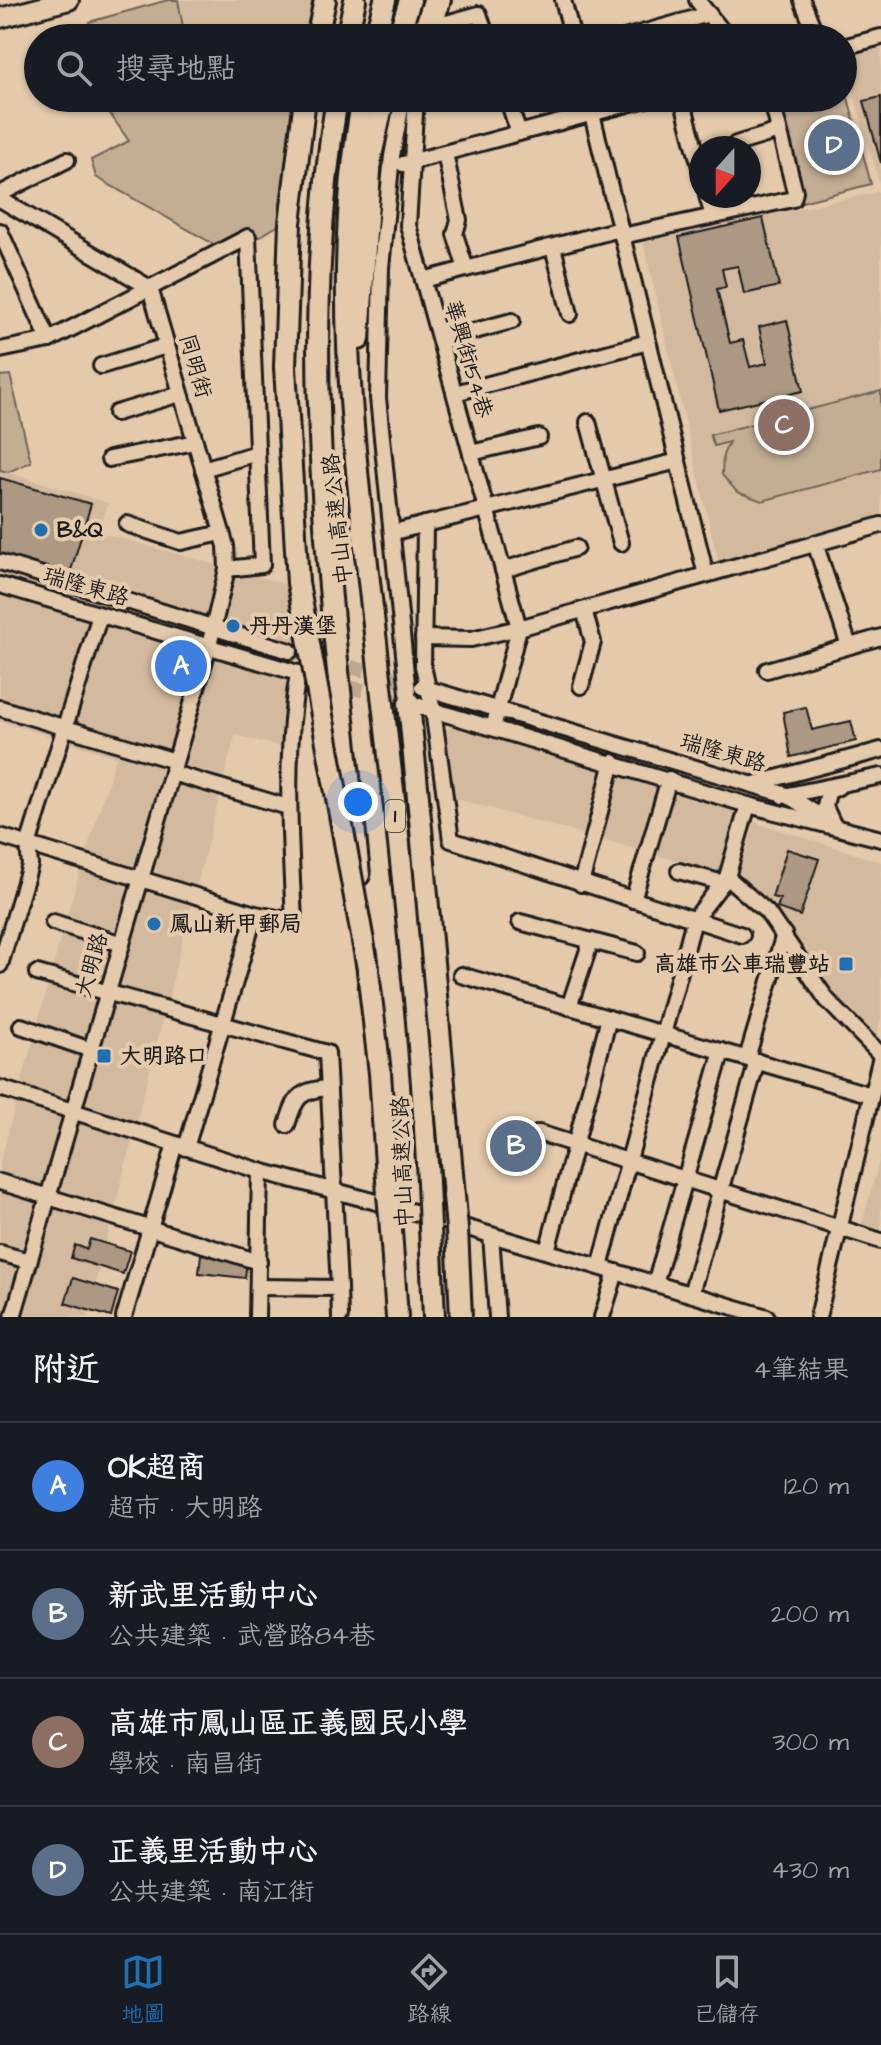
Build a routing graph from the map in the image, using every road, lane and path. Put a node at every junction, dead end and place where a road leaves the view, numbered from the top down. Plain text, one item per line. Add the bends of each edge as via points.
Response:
1 (69, 0) edge
2 (325, 0) edge
3 (355, 0) edge
4 (385, 0) edge
5 (410, 0) edge
6 (563, 0) edge
7 (697, 0) edge
8 (802, 0) edge
9 (438, 2) edge
10 (709, 14) junction
11 (0, 18) edge
12 (320, 24) edge
13 (350, 24) edge
14 (379, 24) edge
15 (402, 24) edge
16 (430, 24) edge
17 (452, 24) edge
18 (482, 24) edge
19 (569, 24) edge
20 (674, 24) edge
21 (717, 24) edge
22 (811, 24) edge
23 (881, 37) edge
24 (857, 43) edge
25 (303, 112) edge
26 (335, 112) edge
27 (360, 112) edge
28 (381, 112) edge
29 (401, 112) edge
30 (415, 112) edge
31 (512, 112) edge
32 (599, 112) edge
33 (686, 112) edge
34 (774, 112) edge
35 (592, 114) junction
36 (779, 131) junction
37 (519, 133) junction
38 (692, 136) edge
39 (761, 136) edge
40 (445, 153) junction
41 (67, 160) dead end
42 (410, 162) junction
43 (391, 167) junction
44 (0, 197) edge
45 (711, 208) edge
46 (713, 216) junction
47 (0, 231) edge
48 (621, 232) junction
49 (553, 247) junction
50 (466, 269) junction
51 (423, 280) junction
52 (150, 288) junction
53 (570, 314) dead end
54 (512, 321) dead end
55 (49, 340) junction
56 (441, 340) junction
57 (648, 342) junction
58 (166, 346) junction
59 (0, 350) edge
60 (101, 366) dead end
61 (455, 393) junction
62 (180, 394) junction
63 (116, 413) dead end
64 (588, 422) dead end
65 (351, 427) junction
66 (539, 437) dead end
67 (195, 442) junction
68 (257, 453) junction
69 (471, 453) junction
70 (109, 459) dead end
71 (678, 461) junction
72 (203, 469) junction
73 (603, 480) junction
74 (486, 509) junction
75 (127, 524) dead end
76 (425, 524) junction
77 (881, 525) edge
78 (394, 532) junction
79 (222, 533) junction
80 (621, 543) dead end
81 (815, 543) junction
82 (576, 548) dead end
83 (0, 562) edge
84 (227, 569) junction
85 (503, 570) junction
86 (706, 575) junction
87 (0, 585) edge
88 (584, 610) junction
89 (100, 615) junction
90 (214, 626) junction
91 (519, 628) junction
92 (881, 637) edge
93 (423, 638) junction
94 (209, 646) junction
95 (849, 646) junction
96 (290, 651) tunnel mouth
97 (767, 670) dead end
98 (407, 682) junction
99 (581, 686) dead end
100 (426, 688) junction
101 (409, 703) junction
102 (0, 708) edge
103 (499, 709) junction
104 (433, 710) junction
105 (66, 728) junction
106 (493, 728) junction
107 (881, 750) edge
108 (613, 762) junction
109 (174, 767) junction
110 (792, 775) junction
111 (881, 776) edge
112 (669, 779) junction
113 (752, 784) junction
114 (838, 787) junction
115 (787, 795) junction
116 (748, 805) junction
117 (288, 807) junction
118 (782, 812) junction
119 (834, 824) junction
120 (0, 836) edge
121 (881, 839) edge
122 (28, 845) junction
123 (679, 871) dead end
124 (141, 879) junction
125 (725, 880) junction
126 (581, 884) junction
127 (633, 900) junction
128 (255, 914) junction
129 (694, 920) junction
130 (53, 922) dead end
131 (520, 922) dead end
132 (784, 934) junction
133 (742, 935) dead end
134 (591, 941) junction
135 (122, 944) junction
136 (637, 953) dead end
137 (0, 965) edge
138 (368, 969) junction
139 (37, 973) dead end
140 (461, 975) dead end
141 (107, 992) junction
142 (569, 1007) junction
143 (609, 1018) junction
144 (222, 1025) junction
145 (21, 1026) dead end
146 (662, 1032) junction
147 (91, 1050) junction
148 (722, 1051) junction
149 (881, 1056) edge
150 (752, 1060) junction
151 (0, 1088) edge
152 (328, 1088) junction
153 (871, 1095) junction
154 (74, 1111) junction
155 (287, 1125) dead end
156 (539, 1133) dead end
157 (576, 1145) junction
158 (181, 1146) junction
159 (627, 1161) junction
160 (260, 1171) junction
161 (685, 1180) junction
162 (0, 1182) edge
163 (720, 1191) junction
164 (332, 1192) junction
165 (48, 1197) junction
166 (422, 1208) junction
167 (150, 1229) junction
168 (839, 1229) junction
169 (491, 1235) junction
170 (881, 1241) edge
171 (547, 1251) junction
172 (0, 1253) edge
173 (29, 1261) junction
174 (259, 1262) junction
175 (600, 1267) junction
176 (616, 1272) junction
177 (655, 1284) junction
178 (258, 1287) junction
179 (339, 1288) junction
180 (691, 1294) junction
181 (13, 1317) edge
182 (124, 1317) edge
183 (257, 1317) edge
184 (340, 1317) edge
185 (397, 1317) edge
186 (434, 1317) edge
187 (461, 1317) edge
188 (497, 1317) edge
189 (602, 1317) edge
190 (767, 1317) edge
191 (818, 1317) edge

1 - 11 main road
2 - 12 highway
3 - 13 highway
4 - 14 highway
5 - 15 highway
6 - 19 street
7 - 10 street
8 - 22 street
9 - 16 street
10 - 20 street
10 - 21 street
17 - 18 street via 479,14
23 - 24 street
25 - 138 highway, bridge via 290,223 285,367 298,583
26 - 138 highway, 中山高速公路 / 1 via 319,240 319,451
27 - 65 highway, 中山高速公路 / 1 via 345,264
28 - 65 highway via 371,156
29 - 43 street
30 - 42 street, 華興街154巷
31 - 37 street
32 - 35 street
33 - 38 street
34 - 36 street
35 - 37 street
35 - 48 street
36 - 39 street
36 - 46 street via 795,196
37 - 40 street
40 - 42 street
40 - 50 street via 459,220 455,234
41 - 44 street
42 - 43 street
42 - 51 street, 華興街154巷 via 408,225
43 - 78 street via 381,268 378,398
44 - 52 street
45 - 46 street
46 - 48 street
47 - 55 street
48 - 49 street
48 - 57 street
49 - 50 street
49 - 53 street
50 - 51 street
51 - 56 street, 華興街154巷
52 - 55 street
52 - 58 street, 同明街
52 - 68 street via 248,237
54 - 56 street
55 - 59 street
56 - 61 street, 華興街154巷
57 - 61 street
57 - 71 street
58 - 60 street
58 - 62 street, 同明街
61 - 69 street, 華興街154巷
62 - 63 street
62 - 67 street, 同明街
64 - 73 street
65 - 166 highway, 中山高速公路 / 1 via 423,1069
66 - 69 street
67 - 70 street
67 - 72 street, 同明街
68 - 72 street
68 - 84 street via 262,565
69 - 74 street, 華興街154巷
71 - 73 street
71 - 86 street
72 - 79 street, 同明街
73 - 74 street
73 - 80 street
74 - 76 street
74 - 85 street, 華興街154巷
75 - 79 street via 181,542
76 - 78 street
76 - 93 street
77 - 81 street
78 - 98 street
79 - 84 street, 同明街
81 - 86 street
81 - 95 street
82 - 85 street
83 - 90 street, 瑞隆東路
84 - 90 street, 同明街
85 - 91 street, 華興街154巷
86 - 88 street
87 - 89 street, 瑞隆東路
88 - 91 street
88 - 99 street via 593,642
89 - 94 street, 瑞隆東路
89 - 105 street
90 - 94 street, 大明路
90 - 96 street, 瑞隆東路
91 - 93 street via 471,639
91 - 103 street
92 - 95 street
93 - 100 street
94 - 109 street, 大明路
94 - 117 street, 瑞隆東路 via 298,673 291,710
95 - 97 street
98 - 100 street, 瑞隆東路
98 - 101 street
100 - 103 street, 瑞隆東路
100 - 104 street
101 - 104 street, 瑞隆東路
101 - 187 highway, bridge
102 - 105 street
103 - 106 street
103 - 113 street, 瑞隆東路
104 - 106 street, 瑞隆東路
104 - 126 street via 451,840
105 - 109 street
105 - 122 street
106 - 108 street, 瑞隆東路
107 - 110 street
108 - 112 street, 瑞隆東路
108 - 126 street
109 - 117 street
109 - 124 street, 大明路
110 - 113 street
110 - 115 street
111 - 114 street
112 - 116 street, 瑞隆東路
112 - 127 street
113 - 115 street, 瑞隆東路
114 - 115 street
114 - 119 street via 828,792 825,807
115 - 116 street, 瑞隆東路
115 - 118 street
115 - 119 street
116 - 118 street
116 - 125 street
117 - 128 street via 294,921
118 - 119 street
119 - 121 street
120 - 122 street
122 - 124 street
122 - 137 street via 30,865
123 - 125 street
124 - 128 street
124 - 135 street, 大明路
125 - 129 street
125 - 132 street via 767,912
126 - 127 street
127 - 129 street
128 - 144 street
129 - 133 street
129 - 146 street
130 - 135 street
131 - 134 street
132 - 149 street via 827,1000
132 - 150 street
134 - 136 street
134 - 142 street
135 - 141 street, 大明路
138 - 185 highway, 中山高速公路 / 1, bridge
139 - 141 street
140 - 142 street
141 - 144 street
141 - 147 street, 大明路
142 - 143 street
143 - 146 street
143 - 157 street
144 - 152 street via 327,1053
144 - 158 street
145 - 147 street
146 - 148 street
146 - 159 street
147 - 154 street, 大明路
148 - 150 street
148 - 161 street
149 - 153 street
150 - 153 street
150 - 163 street
151 - 154 street
152 - 155 street via 302,1092
152 - 164 street
153 - 168 street
154 - 158 street
154 - 165 street, 大明路
156 - 157 street
157 - 159 street
157 - 171 street
158 - 160 street
158 - 167 street
159 - 161 street
159 - 175 street
160 - 164 street
160 - 174 street
161 - 163 street
161 - 177 street
162 - 165 street
163 - 168 street
163 - 180 street
164 - 166 street
164 - 179 street
165 - 167 street
165 - 173 street, 大明路
166 - 169 street
166 - 186 highway, 中山高速公路 / 1, bridge via 430,1227
167 - 174 street
167 - 182 street
168 - 170 street
168 - 191 street
169 - 171 street
169 - 188 street
171 - 175 street
172 - 173 street
173 - 181 street, 大明路
174 - 178 street
175 - 176 street
176 - 177 street
176 - 189 street
177 - 180 street
178 - 179 street
178 - 183 street
179 - 184 street
180 - 190 street

